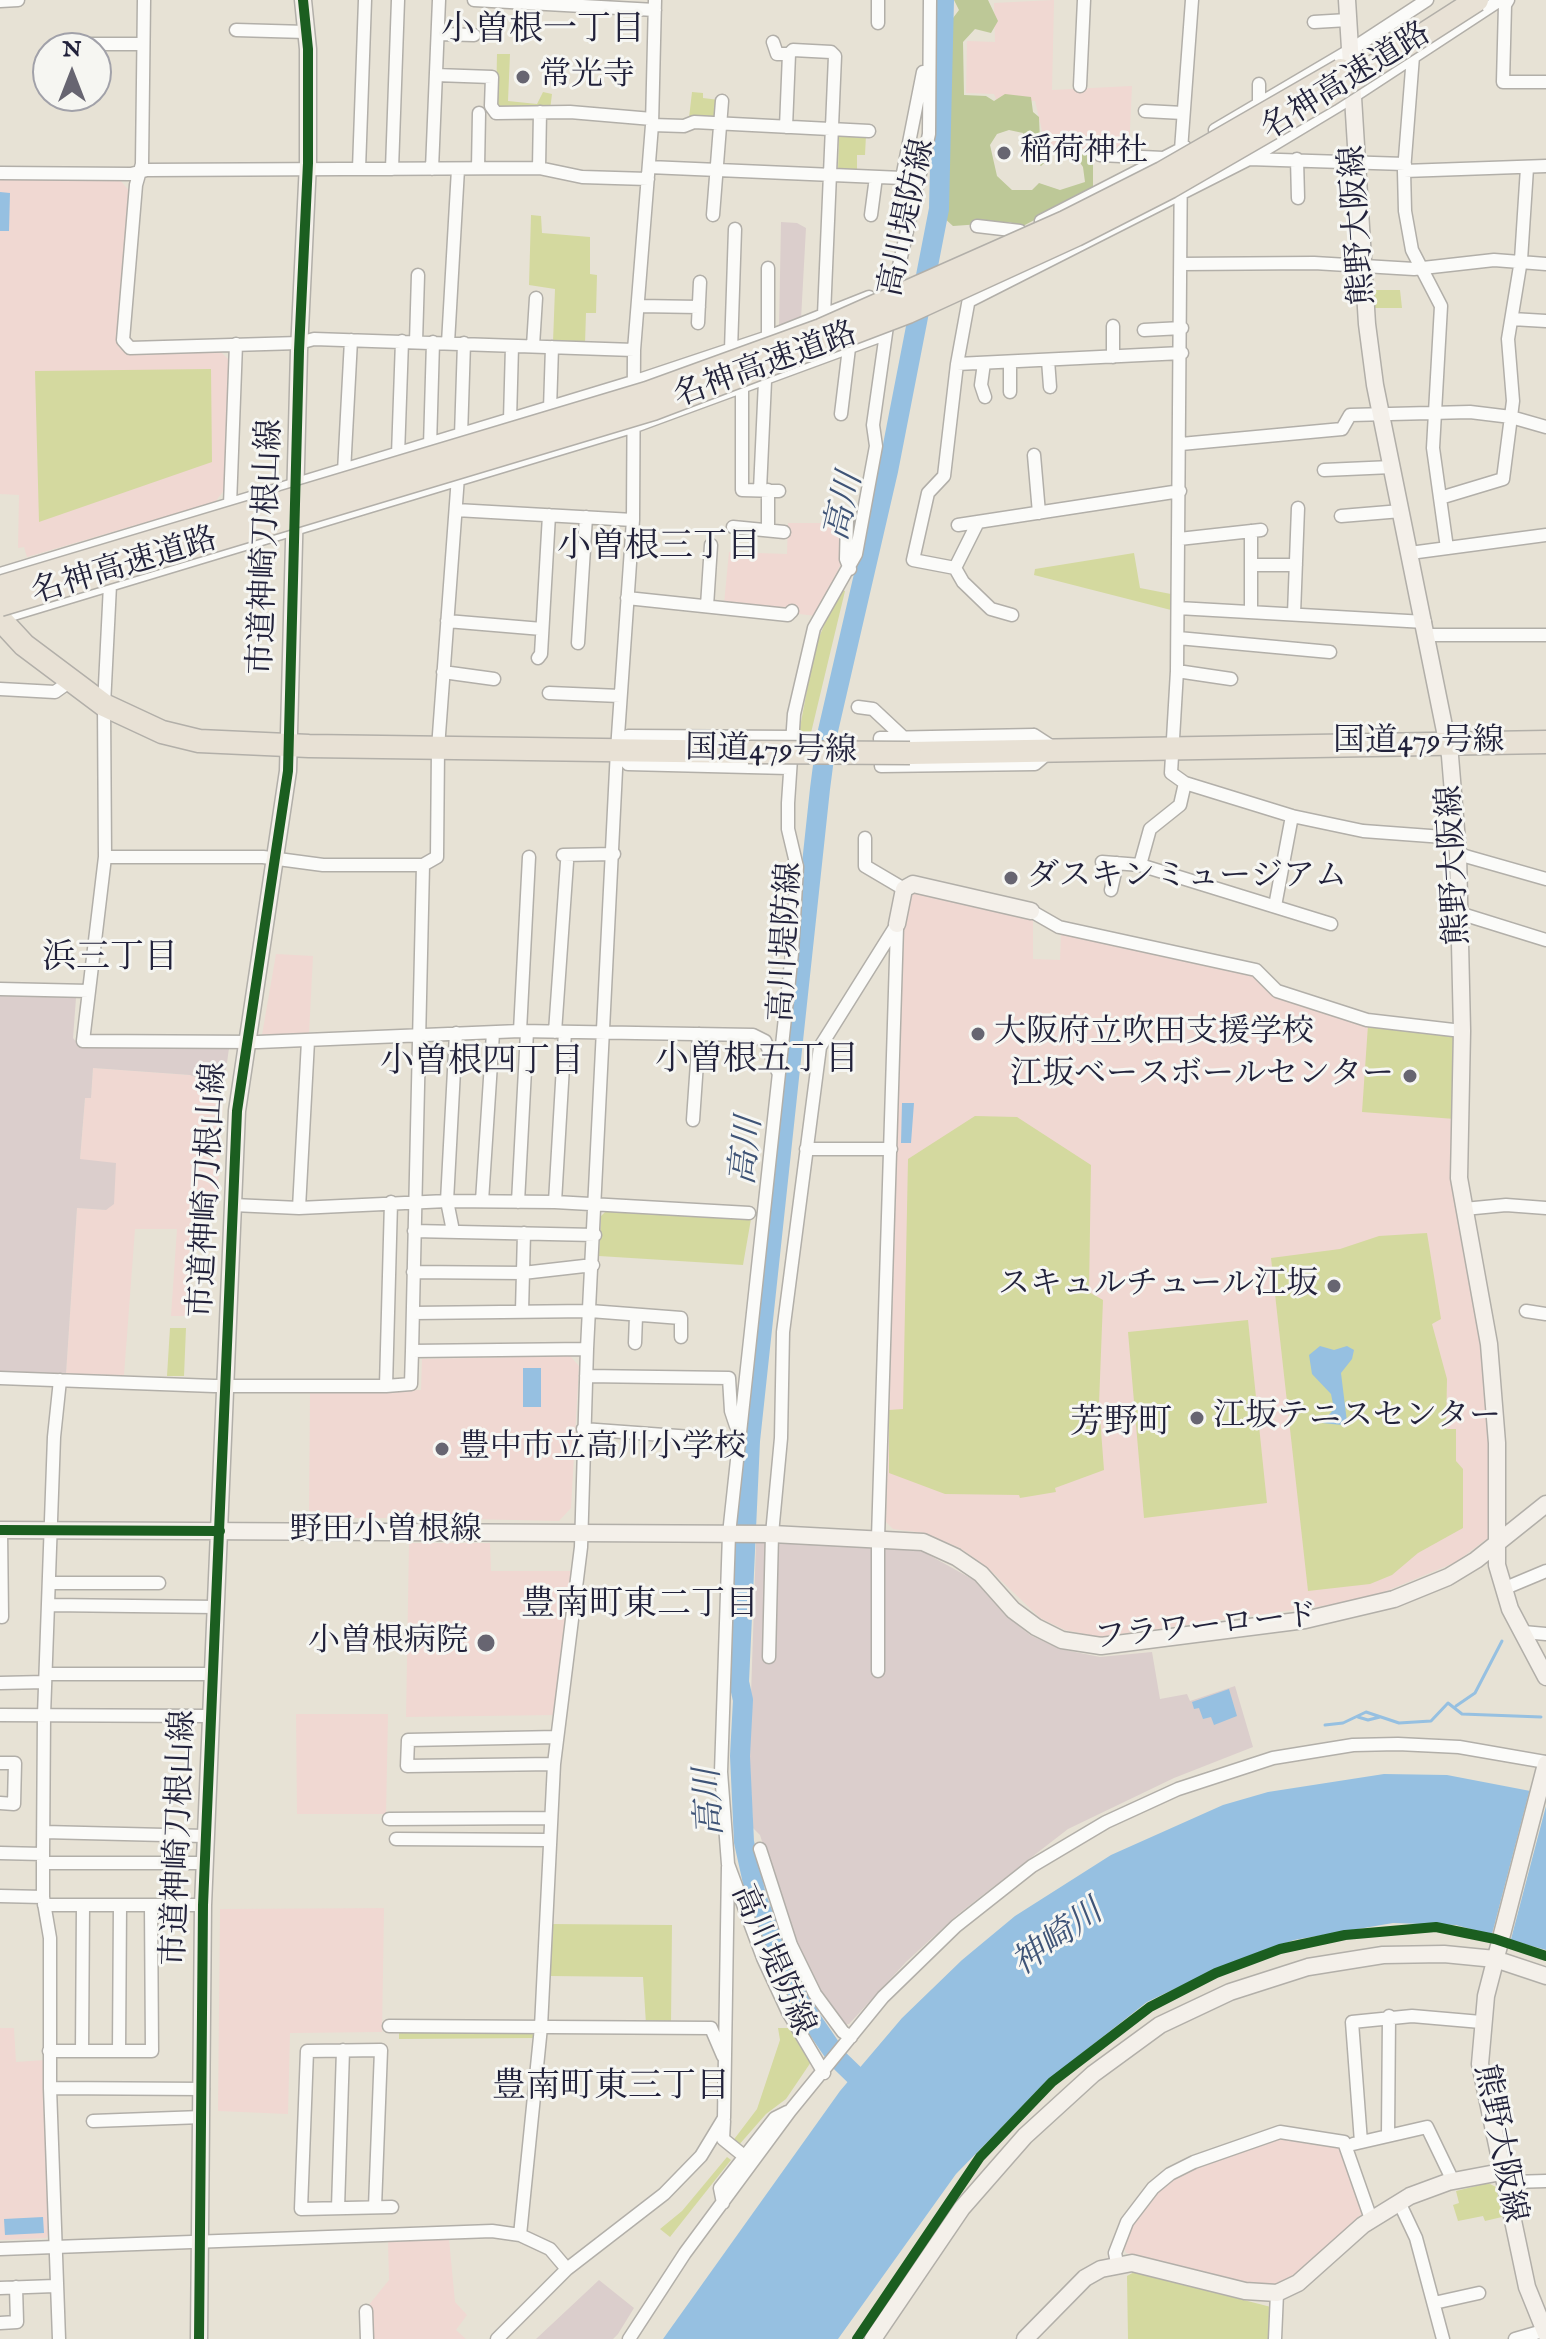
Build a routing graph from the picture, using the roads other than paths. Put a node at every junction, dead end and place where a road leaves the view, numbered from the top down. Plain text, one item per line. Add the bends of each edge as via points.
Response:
1 (18, 0) edge
2 (144, 0) edge
3 (303, 0) edge
4 (365, 0) edge
5 (398, 0) edge
6 (439, 0) edge
7 (474, 0) edge
8 (878, 0) edge
9 (930, 0) edge
10 (1084, 0) edge
11 (1192, 0) edge
12 (1347, 0) edge
13 (1427, 0) edge
14 (1450, 0) edge
15 (1477, 0) edge
16 (1500, 0) edge
17 (1508, 0) edge
18 (0, 1) edge
19 (512, 2) edge
20 (655, 5) edge
21 (1348, 20) junction
22 (1314, 22) dead end
23 (878, 23) dead end
24 (236, 30) dead end
25 (306, 32) junction
26 (438, 34) junction
27 (474, 35) dead end
28 (773, 42) dead end
29 (930, 42) junction
30 (112, 44) edge
31 (143, 44) junction
32 (1349, 51) junction
33 (789, 54) junction
34 (1413, 56) junction
35 (436, 75) junction
36 (1546, 82) edge
37 (1259, 84) dead end
38 (1080, 86) dead end
39 (1352, 97) junction
40 (722, 101) dead end
41 (1259, 104) junction
42 (1145, 111) dead end
43 (540, 112) junction
44 (479, 113) dead end
45 (1183, 113) junction
46 (652, 122) junction
47 (721, 123) junction
48 (786, 127) junction
49 (833, 129) junction
50 (869, 131) dead end
51 (1181, 150) junction
52 (1100, 155) dead end
53 (1163, 158) junction
54 (1249, 159) junction
55 (1297, 159) junction
56 (1356, 161) junction
57 (1546, 166) edge
58 (478, 168) junction
59 (539, 168) junction
60 (1404, 168) junction
61 (1527, 168) junction
62 (359, 169) junction
63 (392, 169) junction
64 (432, 169) junction
65 (458, 169) junction
66 (719, 169) junction
67 (307, 170) junction
68 (0, 173) edge
69 (139, 173) junction
70 (648, 173) junction
71 (831, 174) junction
72 (876, 177) junction
73 (902, 178) junction
74 (1183, 195) junction
75 (1298, 198) dead end
76 (713, 215) dead end
77 (871, 215) dead end
78 (977, 226) dead end
79 (735, 229) dead end
80 (1020, 231) junction
81 (907, 234) junction
82 (1520, 263) junction
83 (1181, 264) junction
84 (1546, 264) edge
85 (1363, 267) junction
86 (768, 268) dead end
87 (1420, 268) junction
88 (418, 275) dead end
89 (700, 282) dead end
90 (894, 288) junction
91 (536, 298) dead end
92 (969, 301) junction
93 (639, 306) junction
94 (699, 307) junction
95 (824, 315) junction
96 (1512, 319) junction
97 (1546, 321) edge
98 (698, 323) dead end
99 (1113, 326) dead end
100 (1182, 328) junction
101 (1144, 330) dead end
102 (885, 334) junction
103 (768, 337) junction
104 (351, 340) junction
105 (402, 341) junction
106 (416, 342) junction
107 (433, 342) junction
108 (299, 343) junction
109 (448, 343) junction
110 (464, 343) junction
111 (236, 344) junction
112 (512, 346) junction
113 (533, 346) junction
114 (552, 347) junction
115 (849, 348) junction
116 (634, 350) junction
117 (731, 350) junction
118 (1182, 353) junction
119 (1113, 357) junction
120 (1048, 360) junction
121 (1010, 362) junction
122 (984, 363) junction
123 (957, 364) junction
124 (765, 381) junction
125 (633, 382) junction
126 (1050, 387) dead end
127 (742, 389) junction
128 (1010, 392) dead end
129 (985, 397) dead end
130 (550, 409) junction
131 (1434, 412) junction
132 (841, 414) dead end
133 (1381, 414) junction
134 (1511, 417) junction
135 (510, 420) junction
136 (635, 426) junction
137 (1546, 427) edge
138 (461, 436) junction
139 (1181, 444) junction
140 (430, 446) junction
141 (398, 455) junction
142 (1034, 455) dead end
143 (1392, 467) junction
144 (1324, 470) dead end
145 (344, 472) junction
146 (458, 479) junction
147 (297, 485) junction
148 (769, 490) junction
149 (1180, 491) junction
150 (1440, 498) junction
151 (230, 505) junction
152 (1298, 508) dead end
153 (456, 510) junction
154 (1401, 511) junction
155 (1039, 513) junction
156 (549, 515) junction
157 (1341, 516) dead end
158 (586, 517) junction
159 (847, 519) dead end
160 (633, 520) junction
161 (978, 522) junction
162 (958, 525) dead end
163 (733, 527) dead end
164 (768, 528) junction
165 (295, 530) junction
166 (784, 532) dead end
167 (1546, 535) edge
168 (1179, 539) junction
169 (711, 545) dead end
170 (1447, 548) junction
171 (1410, 553) junction
172 (1251, 565) junction
173 (1296, 565) junction
174 (955, 568) junction
175 (850, 569) junction
176 (0, 574) edge
177 (110, 585) junction
178 (0, 587) edge
179 (627, 598) junction
180 (0, 605) edge
181 (707, 606) junction
182 (1178, 608) junction
183 (792, 611) dead end
184 (1251, 612) junction
185 (1294, 614) junction
186 (1012, 615) dead end
187 (0, 618) edge
188 (447, 621) junction
189 (1427, 628) junction
190 (542, 629) junction
191 (1546, 635) edge
192 (0, 636) edge
193 (1178, 638) junction
194 (578, 643) dead end
195 (24, 645) junction
196 (1330, 652) dead end
197 (538, 658) dead end
198 (1177, 671) junction
199 (443, 672) junction
200 (494, 679) dead end
201 (1231, 679) dead end
202 (69, 682) junction
203 (0, 689) edge
204 (549, 693) dead end
205 (620, 696) junction
206 (104, 705) junction
207 (858, 707) dead end
208 (792, 737) junction
209 (1448, 741) junction
210 (1546, 742) edge
211 (907, 745) junction
212 (288, 746) junction
213 (1172, 746) junction
214 (438, 748) junction
215 (1054, 748) junction
216 (617, 750) junction
217 (789, 768) junction
218 (1185, 783) junction
219 (1292, 816) junction
220 (865, 838) dead end
221 (1457, 846) junction
222 (614, 854) junction
223 (105, 857) junction
224 (529, 857) dead end
225 (277, 858) junction
226 (1102, 862) dead end
227 (1117, 863) junction
228 (1546, 864) edge
229 (423, 865) junction
230 (1140, 865) junction
231 (1546, 879) edge
232 (904, 889) junction
233 (1111, 890) dead end
234 (1275, 906) junction
235 (1031, 911) joint
236 (1459, 913) junction
237 (897, 924) junction
238 (1331, 924) dead end
239 (1546, 940) edge
240 (0, 989) edge
241 (89, 991) junction
242 (1462, 1031) junction
243 (524, 1032) junction
244 (560, 1032) junction
245 (605, 1032) junction
246 (456, 1033) junction
247 (493, 1033) junction
248 (699, 1034) junction
249 (420, 1037) junction
250 (308, 1041) junction
251 (245, 1042) junction
252 (780, 1076) junction
253 (693, 1120) dead end
254 (806, 1149) junction
255 (891, 1149) junction
256 (447, 1201) junction
257 (482, 1201) junction
258 (391, 1202) junction
259 (414, 1202) junction
260 (518, 1202) junction
261 (555, 1202) junction
262 (596, 1203) junction
263 (233, 1205) junction
264 (299, 1208) junction
265 (1546, 1208) edge
266 (1464, 1209) junction
267 (749, 1213) dead end
268 (414, 1231) junction
269 (453, 1231) junction
270 (524, 1233) junction
271 (595, 1235) junction
272 (593, 1265) junction
273 (413, 1272) junction
274 (523, 1273) junction
275 (522, 1311) junction
276 (590, 1311) junction
277 (1526, 1311) dead end
278 (413, 1313) junction
279 (1546, 1314) edge
280 (636, 1316) junction
281 (681, 1337) dead end
282 (635, 1343) dead end
283 (587, 1349) junction
284 (412, 1351) junction
285 (586, 1376) junction
286 (0, 1378) edge
287 (60, 1380) junction
288 (225, 1385) junction
289 (386, 1386) junction
290 (738, 1428) junction
291 (583, 1429) junction
292 (705, 1438) dead end
293 (1546, 1504) edge
294 (1, 1530) edge
295 (52, 1530) junction
296 (220, 1531) junction
297 (579, 1534) junction
298 (729, 1534) junction
299 (772, 1534) junction
300 (878, 1538) junction
301 (1498, 1542) junction
302 (1546, 1571) edge
303 (51, 1583) junction
304 (159, 1583) dead end
305 (1503, 1589) junction
306 (50, 1605) junction
307 (216, 1607) junction
308 (2, 1617) dead end
309 (1523, 1632) junction
310 (1546, 1634) edge
311 (769, 1657) dead end
312 (878, 1671) dead end
313 (213, 1674) junction
314 (1546, 1677) edge
315 (45, 1678) junction
316 (0, 1683) edge
317 (0, 1715) edge
318 (44, 1715) junction
319 (211, 1716) junction
320 (557, 1737) junction
321 (0, 1763) edge
322 (554, 1764) junction
323 (1546, 1766) edge
324 (0, 1803) edge
325 (550, 1818) junction
326 (389, 1819) dead end
327 (44, 1832) junction
328 (205, 1836) junction
329 (396, 1839) dead end
330 (548, 1840) junction
331 (760, 1849) dead end
332 (0, 1853) edge
333 (43, 1859) junction
334 (204, 1863) junction
335 (728, 1864) junction
336 (0, 1896) edge
337 (44, 1901) junction
338 (83, 1905) junction
339 (120, 1905) junction
340 (151, 1905) junction
341 (203, 1905) junction
342 (1496, 1956) junction
343 (1546, 1976) edge
344 (1389, 2016) junction
345 (1481, 2022) junction
346 (389, 2026) dead end
347 (541, 2027) junction
348 (850, 2039) junction
349 (343, 2050) junction
350 (49, 2051) junction
351 (82, 2051) junction
352 (119, 2051) junction
353 (727, 2066) junction
354 (825, 2071) junction
355 (50, 2088) junction
356 (203, 2089) junction
357 (790, 2111) junction
358 (202, 2117) junction
359 (724, 2118) junction
360 (93, 2121) dead end
361 (1388, 2136) junction
362 (1361, 2142) junction
363 (1346, 2146) junction
364 (734, 2147) junction
365 (701, 2156) junction
366 (1501, 2172) junction
367 (1453, 2181) junction
368 (1546, 2181) edge
369 (1399, 2202) junction
370 (723, 2203) junction
371 (375, 2207) junction
372 (392, 2207) dead end
373 (338, 2208) junction
374 (1371, 2219) junction
375 (520, 2235) junction
376 (201, 2240) junction
377 (54, 2245) junction
378 (0, 2249) edge
379 (1117, 2263) junction
380 (567, 2269) junction
381 (55, 2286) junction
382 (16, 2287) junction
383 (0, 2288) edge
384 (1277, 2293) junction
385 (1479, 2293) dead end
386 (1434, 2303) junction
387 (366, 2311) dead end
388 (0, 2323) edge
389 (1545, 2332) edge
390 (59, 2339) edge
391 (199, 2339) edge
392 (367, 2339) edge
393 (497, 2339) edge
394 (629, 2339) edge
395 (873, 2339) edge
396 (1025, 2339) edge
397 (1275, 2339) edge
398 (1443, 2339) edge
399 (1515, 2339) edge

1 - 18 street
2 - 31 street
3 - 25 street, 市道神崎刀根山線
4 - 62 street
5 - 63 street
6 - 26 street
7 - 19 street
8 - 23 street
9 - 29 street, 高川堤防線
10 - 38 street
11 - 45 street
12 - 21 street, 熊野大阪線
13 - 32 street
14 - 178 highway, 名神高速道路, bridge via 1162,173 988,259 836,324 617,402
15 - 180 highway, 名神高速道路, bridge via 1342,87 1170,187 1006,269 882,323 653,409
16 - 34 street
17 - 36 street via 1503,82
19 - 20 street
20 - 46 street
21 - 22 street
21 - 32 street, 熊野大阪線
24 - 25 street
25 - 67 street, 市道神崎刀根山線
26 - 27 street
26 - 35 street
28 - 33 street via 777,54
29 - 73 street
29 - 81 street, 高川堤防線 via 929,134
30 - 31 street
31 - 69 street
32 - 39 street, 熊野大阪線
32 - 41 street
33 - 48 street
33 - 49 street via 793,50 835,56
34 - 39 street
34 - 60 street
35 - 43 street via 492,77 491,106 496,113
35 - 64 street
37 - 41 street
39 - 54 street
39 - 56 street, 熊野大阪線
40 - 47 street
41 - 51 street
42 - 45 street
43 - 46 street
43 - 59 street
44 - 58 street
45 - 51 street
46 - 47 street
46 - 70 street
47 - 48 street
47 - 66 street
48 - 49 street
49 - 50 street
49 - 71 street
51 - 53 street
51 - 74 street
52 - 53 street
53 - 80 street
54 - 55 street
54 - 74 street
55 - 56 street
55 - 75 street
56 - 60 street
56 - 85 street, 熊野大阪線
57 - 61 street
58 - 59 street
58 - 65 street
59 - 70 street via 582,177
60 - 61 street
60 - 87 street via 1408,234
61 - 82 street
62 - 63 street
62 - 67 street
63 - 64 street
64 - 65 street
65 - 109 street
66 - 70 street
66 - 71 street
66 - 76 street
67 - 69 street
67 - 108 street, 市道神崎刀根山線
68 - 69 street
69 - 111 street via 123,340 130,348
70 - 93 street
71 - 72 street
71 - 95 street
72 - 73 street
72 - 77 street
73 - 81 street
74 - 83 street
74 - 92 street
78 - 80 street
79 - 117 street
80 - 92 street via 976,252
81 - 90 street, 高川堤防線
82 - 84 street
82 - 87 street via 1473,261
82 - 96 street
83 - 85 street
83 - 100 street
85 - 87 street
85 - 133 street, 熊野大阪線
86 - 103 street
87 - 131 street via 1441,306
88 - 106 street
89 - 94 street
90 - 95 street
90 - 102 street, 高川堤防線
91 - 113 street
92 - 123 street
93 - 94 street
93 - 116 street
94 - 98 street
95 - 103 street
96 - 97 street
96 - 134 street
99 - 119 street
100 - 101 street
100 - 118 street
102 - 115 street
102 - 175 street, 高川堤防線 via 873,425 876,446
103 - 117 street
104 - 105 street
104 - 108 street
104 - 145 street
105 - 106 street
105 - 141 street
106 - 107 street
107 - 109 street
107 - 140 street
108 - 111 street
108 - 147 street, 市道神崎刀根山線
109 - 110 street
110 - 112 street
110 - 138 street
111 - 151 street
112 - 113 street
112 - 135 street
113 - 114 street
114 - 116 street
114 - 130 street
115 - 124 street
115 - 132 street
116 - 125 street
117 - 125 street
118 - 119 street
118 - 139 street
119 - 120 street
120 - 121 street
120 - 126 street
121 - 122 street
121 - 128 street
122 - 123 street
122 - 129 street
123 - 174 street via 944,476 928,493 913,560
124 - 127 street
124 - 148 street
125 - 130 street
125 - 136 street
127 - 136 street
127 - 148 street via 742,490
130 - 135 street
131 - 133 street
131 - 134 street
131 - 150 street
133 - 139 street via 1350,415 1342,429
133 - 143 street, 熊野大阪線
134 - 137 street
134 - 150 street via 1501,481
135 - 138 street
136 - 146 street
136 - 160 street
138 - 140 street
138 - 146 street
139 - 149 street
140 - 141 street
141 - 145 street
142 - 155 street
143 - 144 street
143 - 154 street, 熊野大阪線
145 - 147 street
146 - 153 street
146 - 165 street
147 - 151 street
147 - 165 street, 市道神崎刀根山線
148 - 164 street
149 - 155 street
149 - 168 street
150 - 170 street
151 - 176 street
152 - 173 street
153 - 156 street
153 - 188 street
154 - 157 street
154 - 171 street, 熊野大阪線
155 - 161 street
156 - 158 street
156 - 190 street
158 - 160 street
158 - 194 street
159 - 175 street
160 - 179 street
161 - 162 street
161 - 174 street
163 - 164 street
164 - 166 street
165 - 177 street
165 - 212 street, 市道神崎刀根山線
167 - 170 street
168 - 172 street via 1256,530
168 - 182 street
169 - 181 street
170 - 171 street
171 - 189 street, 熊野大阪線
172 - 173 street
172 - 184 street
173 - 185 street
174 - 186 street via 991,609
175 - 208 street, 高川堤防線 via 814,628
177 - 187 street
177 - 206 street
179 - 181 street
179 - 205 street
181 - 183 street via 788,615
182 - 184 street
182 - 193 street
184 - 185 street
185 - 189 street
187 - 195 highway, 国道479号線
188 - 190 street
188 - 199 street
189 - 191 street
189 - 209 street, 熊野大阪線
190 - 197 street
192 - 195 highway, 国道479号線
193 - 196 street
193 - 198 street
195 - 202 highway, 国道479号線
198 - 201 street
198 - 213 street
199 - 200 street
199 - 214 street
202 - 203 street via 55,692
202 - 206 highway, 国道479号線
204 - 205 street
205 - 216 street
206 - 212 highway, 国道479号線 via 188,739
206 - 223 street
207 - 211 street via 873,709
208 - 216 street via 628,736
208 - 217 street, 高川堤防線
209 - 210 highway, 国道479号線
209 - 213 highway, 国道479号線
209 - 221 street, 熊野大阪線
211 - 215 highway, 国道479号線
211 - 215 street via 880,738 881,766 1035,764
211 - 216 highway, 国道479号線, bridge via 748,752
212 - 214 highway, 国道479号線
212 - 225 street, 市道神崎刀根山線
213 - 215 highway, 国道479号線
213 - 218 street via 1171,773
214 - 216 highway, 国道479号線
214 - 229 street via 437,857
216 - 217 street via 628,764
216 - 222 street
217 - 252 street, 高川堤防線 via 788,829 797,867
218 - 219 street
218 - 230 street via 1180,805 1150,829
219 - 221 street
219 - 234 street
220 - 232 street via 865,866
221 - 231 street
221 - 236 street, 熊野大阪線
222 - 244 street via 565,859
222 - 245 street
223 - 225 street
223 - 241 street
224 - 243 street
225 - 229 street via 323,865
225 - 251 street, 市道神崎刀根山線
226 - 227 street
227 - 230 street
227 - 233 street
228 - 231 street
229 - 249 street
230 - 234 street
232 - 235 street via 913,884
232 - 237 street
234 - 238 street
235 - 242 street via 1059,927 1256,970 1277,991 1367,1020
236 - 239 street
236 - 242 street, 熊野大阪線
237 - 254 street via 820,1047
237 - 255 street
240 - 241 street
241 - 251 street via 83,1041
242 - 266 street, 熊野大阪線 via 1459,1178
243 - 244 street
243 - 247 street
243 - 260 street
244 - 245 street
244 - 261 street
245 - 248 street
245 - 262 street
246 - 247 street
246 - 249 street
246 - 256 street
247 - 257 street
248 - 252 street via 753,1035 765,1041
248 - 253 street
249 - 250 street
249 - 259 street
250 - 251 street
250 - 264 street
251 - 263 street, 市道神崎刀根山線
252 - 290 street, 高川堤防線
254 - 255 street
254 - 299 street via 783,1332
255 - 300 street
256 - 257 street
256 - 259 street
256 - 269 street
257 - 260 street
258 - 259 street
258 - 264 street
258 - 289 street
259 - 268 street
260 - 261 street
261 - 262 street
262 - 267 street
262 - 271 street
263 - 264 street
263 - 288 street, 市道神崎刀根山線
265 - 266 street
266 - 301 street, 熊野大阪線 via 1489,1344
268 - 269 street
268 - 273 street
269 - 270 street
270 - 271 street
270 - 274 street
271 - 272 street
272 - 274 street
272 - 276 street
273 - 274 street
273 - 278 street
274 - 275 street
275 - 276 street
275 - 278 street
276 - 280 street
276 - 283 street
277 - 279 street
278 - 284 street
280 - 281 street via 681,1318
280 - 282 street
283 - 284 street
283 - 285 street
284 - 289 street via 411,1384
285 - 290 street via 729,1378
285 - 291 street
286 - 287 street
287 - 288 street
287 - 295 street
288 - 289 street
288 - 296 street, 市道神崎刀根山線
290 - 298 street, 高川堤防線
291 - 292 street
291 - 297 street
293 - 301 street, フラワーロード
294 - 295 street, 野田小曽根線
294 - 308 street
295 - 296 street, 野田小曽根線
295 - 303 street
296 - 297 street, 野田小曽根線
296 - 307 street, 市道神崎刀根山線
297 - 298 street, 野田小曽根線
297 - 320 street
298 - 299 street, 野田小曽根線
298 - 335 street, 高川堤防線 via 721,1772
299 - 300 street, フラワーロード
299 - 311 street
300 - 301 street, フラワーロード via 923,1542 956,1557 1036,1627 1062,1640 1101,1646 1364,1608 1448,1577
300 - 312 street
301 - 305 street, 熊野大阪線
302 - 305 street
303 - 304 street
303 - 306 street
305 - 309 street, 熊野大阪線
306 - 307 street
306 - 315 street
307 - 313 street, 市道神崎刀根山線
309 - 310 street
309 - 314 street, 熊野大阪線
313 - 315 street
313 - 319 street, 市道神崎刀根山線
315 - 316 street
315 - 318 street
317 - 318 street
318 - 319 street
318 - 327 street
319 - 328 street, 市道神崎刀根山線
320 - 322 street
320 - 322 street via 408,1740 407,1766
321 - 324 street via 15,1763 14,1804
322 - 325 street
323 - 342 street, 熊野大阪線
323 - 348 street, 高川堤防線 via 1459,1747 1353,1745 1244,1765 1178,1789 1106,1822 1032,1866 920,1960
325 - 326 street
325 - 330 street
327 - 328 street
327 - 333 street
328 - 334 street, 市道神崎刀根山線
329 - 330 street
330 - 347 street
331 - 348 street via 791,1945 815,1994
332 - 333 street
333 - 334 street
333 - 337 street
334 - 341 street, 市道神崎刀根山線
335 - 353 street
335 - 354 street, 高川堤防線 via 788,2012
336 - 337 street
337 - 338 street
337 - 350 street via 50,1938
338 - 339 street
338 - 351 street
339 - 340 street
339 - 352 street
340 - 341 street
340 - 352 street via 152,2051
341 - 356 street, 市道神崎刀根山線
342 - 343 street
342 - 345 street, 熊野大阪線
342 - 395 street via 1383,1955 1308,1967 1230,1992 1160,2025 1093,2074 1025,2136 962,2208
344 - 345 street
344 - 361 street
344 - 362 street via 1352,2022
345 - 366 street, 熊野大阪線 via 1483,2092
346 - 347 street
347 - 353 street via 711,2028
347 - 375 street
348 - 354 street, 高川堤防線
349 - 371 street via 381,2050
349 - 373 street
349 - 373 street via 307,2051 301,2209
350 - 351 street
350 - 355 street
351 - 352 street
353 - 359 street
354 - 357 street, 高川堤防線
355 - 356 street
355 - 377 street
356 - 358 street, 市道神崎刀根山線
357 - 364 street
357 - 370 street, 高川堤防線
358 - 360 street
358 - 376 street, 市道神崎刀根山線
359 - 364 street
359 - 365 street
361 - 362 street
361 - 367 street via 1427,2127
362 - 363 street
363 - 374 street
363 - 379 street via 1280,2132 1182,2167 1153,2188 1127,2222 1115,2253
364 - 365 street
364 - 370 street via 720,2188
365 - 380 street via 664,2194
366 - 367 street
366 - 368 street via 1511,2182
366 - 389 street, 熊野大阪線 via 1527,2287
367 - 369 street
369 - 374 street
369 - 386 street via 1416,2238
370 - 394 street, 高川堤防線
371 - 372 street
371 - 373 street
374 - 384 street via 1298,2283
375 - 376 street via 492,2231
375 - 380 street via 550,2249
376 - 377 street
376 - 391 street, 市道神崎刀根山線
377 - 378 street
377 - 381 street
379 - 384 street
379 - 396 street via 1085,2278
380 - 393 street
381 - 382 street
381 - 390 street
382 - 383 street
382 - 388 street via 17,2322
384 - 397 street
385 - 386 street
386 - 398 street
387 - 392 street
389 - 399 street

